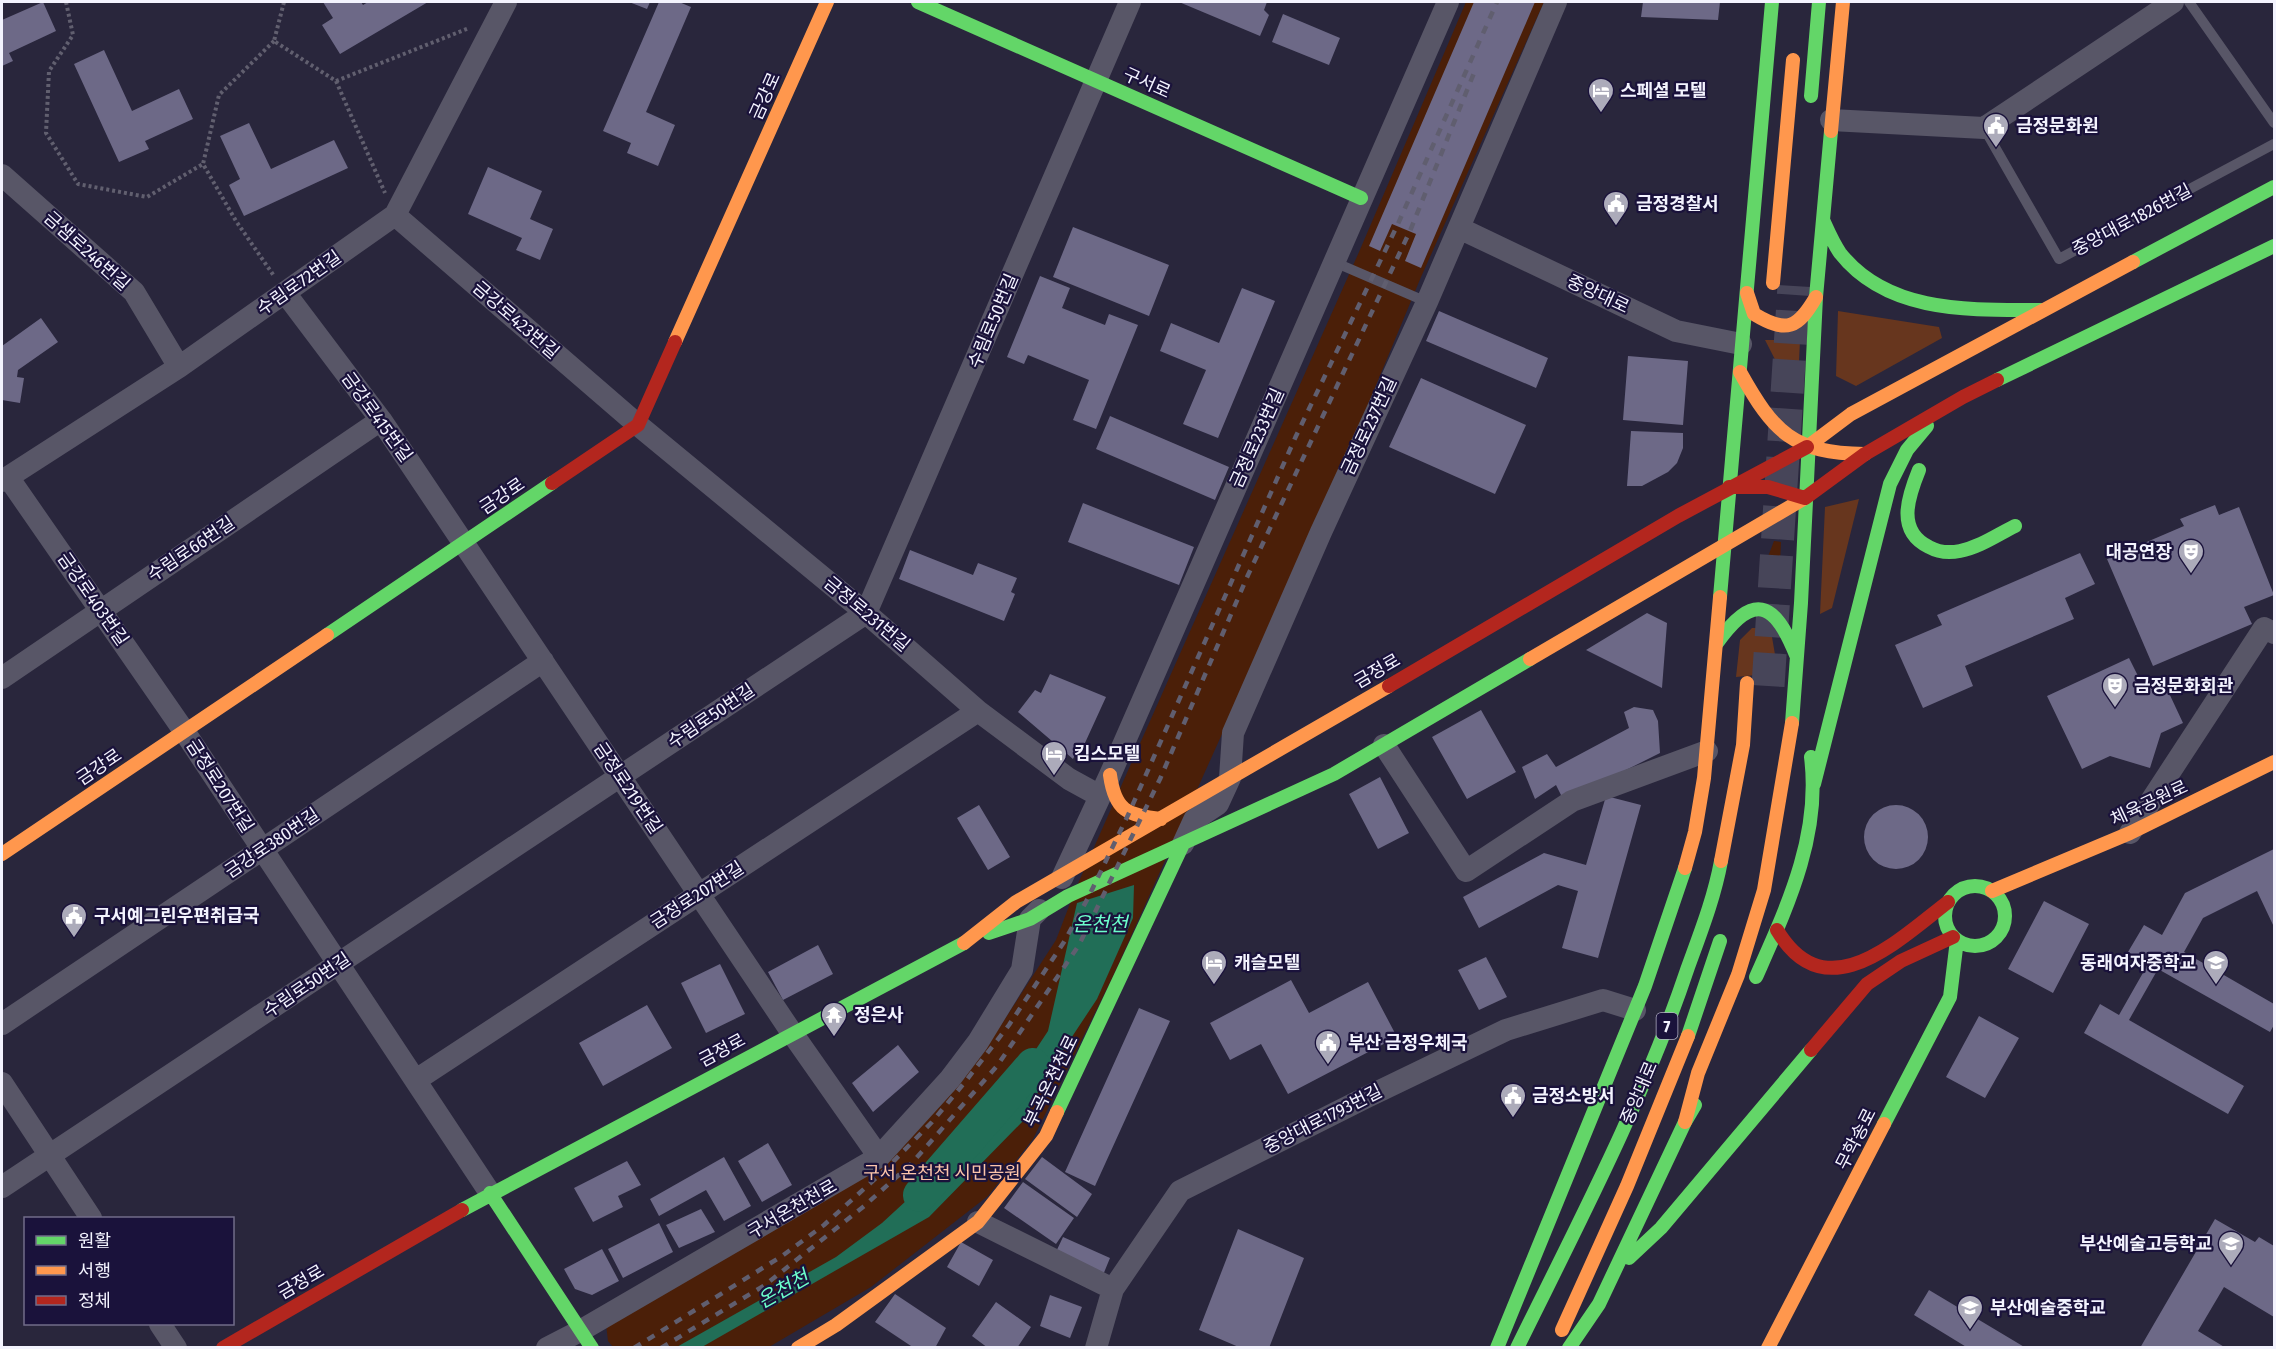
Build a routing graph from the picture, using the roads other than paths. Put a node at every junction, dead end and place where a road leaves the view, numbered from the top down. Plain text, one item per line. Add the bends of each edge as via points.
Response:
1 (827, 2) edge
2 (918, 2) edge
3 (1130, 2) edge
4 (1448, 2) edge
5 (1556, 2) edge
6 (1772, 2) edge
7 (1819, 2) edge
8 (1843, 2) edge
9 (2173, 2) edge
10 (2189, 2) edge
11 (503, 9) edge
12 (1794, 48) dead end
13 (1097, 81) junction
14 (1810, 108) dead end
15 (1831, 120) junction
16 (2274, 123) edge
17 (1984, 128) junction
18 (2274, 144) edge
19 (2, 175) edge
20 (2274, 187) edge
21 (1361, 198) junction
22 (395, 215) junction
23 (1823, 219) junction
24 (1459, 228) junction
25 (2274, 234) edge
26 (2274, 246) edge
27 (1340, 265) junction
28 (2264, 266) dead end
29 (1773, 284) dead end
30 (1747, 293) junction
31 (286, 294) junction
32 (1816, 297) junction
33 (1427, 302) junction
34 (2159, 302) junction
35 (2046, 310) junction
36 (1741, 344) junction
37 (179, 367) junction
38 (1740, 372) junction
39 (1963, 397) junction
40 (381, 420) junction
41 (638, 425) junction
42 (1932, 440) dead end
43 (1808, 447) junction
44 (1865, 454) junction
45 (1924, 459) dead end
46 (4, 475) edge
47 (1729, 487) junction
48 (1805, 498) junction
49 (2015, 526) dead end
50 (464, 543) junction
51 (1723, 547) junction
52 (101, 610) junction
53 (866, 613) junction
54 (2274, 633) edge
55 (1717, 643) junction
56 (1797, 658) junction
57 (543, 661) junction
58 (2, 678) edge
59 (1747, 683) dead end
60 (978, 711) junction
61 (184, 732) junction
62 (1384, 745) junction
63 (1707, 750) junction
64 (2274, 762) edge
65 (1110, 775) junction
66 (620, 777) junction
67 (1230, 778) junction
68 (1815, 784) junction
69 (1100, 796) junction
70 (1161, 819) junction
71 (2130, 833) junction
72 (1179, 846) junction
73 (262, 850) junction
74 (2, 854) edge
75 (2036, 872) junction
76 (1072, 878) junction
77 (1992, 891) junction
78 (699, 894) junction
79 (1948, 902) junction
80 (2005, 911) junction
81 (1030, 919) junction
82 (1724, 930) dead end
83 (1777, 930) junction
84 (1955, 938) junction
85 (971, 939) junction
86 (1986, 945) junction
87 (338, 964) junction
88 (1749, 994) dead end
89 (1950, 997) junction
90 (1635, 1011) junction
91 (2, 1024) edge
92 (792, 1033) junction
93 (1712, 1077) dead end
94 (417, 1080) junction
95 (2, 1083) edge
96 (1685, 1122) junction
97 (49, 1156) junction
98 (879, 1158) junction
99 (2, 1188) edge
100 (490, 1193) junction
101 (90, 1217) edge
102 (978, 1222) junction
103 (1615, 1271) junction
104 (1113, 1289) junction
105 (1599, 1304) junction
106 (161, 1325) edge
107 (1596, 1336) dead end
108 (1558, 1338) dead end
109 (586, 1339) edge
110 (176, 1347) edge
111 (223, 1347) edge
112 (547, 1347) edge
113 (798, 1347) edge
114 (1096, 1347) edge
115 (1497, 1347) edge
116 (1517, 1347) edge
117 (1569, 1347) edge
118 (1768, 1347) edge

1 - 41 main road, 금강로
2 - 13 main road, 구서로
3 - 13 street, 수림로50번길
4 - 21 street, 금정로233번길
5 - 24 street, 금정로237번길
6 - 30 main road
7 - 14 main road
8 - 15 main road
9 - 17 street
10 - 16 lane
11 - 22 street, 수림로72번길
12 - 29 main road
13 - 21 main road, 구서로
13 - 53 street, 수림로50번길
15 - 17 street
15 - 23 main road
17 - 18 lane, 중앙대로1826번길 via 2059,259
19 - 37 street, 금샘로246번길 via 134,292
20 - 35 main road, 금정로
21 - 27 street, 금정로233번길
22 - 31 street, 수림로72번길
22 - 41 street, 금강로423번길
23 - 32 main road
23 - 35 main road via 1830,238 1848,264 1905,299 1947,308
24 - 33 street, 금정로237번길
24 - 36 street, 중앙대로 via 1676,331
25 - 34 main road
26 - 34 main road
27 - 33 lane
27 - 65 street, 금정로233번길
28 - 34 main road
30 - 32 main road via 1754,314 1770,324 1793,325 1804,318
30 - 36 main road
31 - 37 street, 수림로72번길
31 - 40 street, 금강로415번길
32 - 43 main road
33 - 67 street, 금정로237번길 via 1233,733
34 - 39 main road
35 - 43 main road, 금정로 via 1851,414
36 - 38 main road
37 - 46 street, 수림로72번길
38 - 43 main road via 1775,427
38 - 47 main road
39 - 42 main road
39 - 44 main road, 금정로
39 - 68 main road via 1925,428 1894,473
40 - 50 street, 금강로415번길
40 - 52 street, 수림로66번길
41 - 50 main road, 금강로
41 - 53 street, 금정로231번길
43 - 44 main road
43 - 47 main road, 금정로
43 - 48 main road
44 - 48 main road, 금정로
45 - 49 main road via 1907,507 1909,527 1920,541 1943,551 1957,552
46 - 52 street, 금강로403번길
47 - 48 main road via 1760,485
47 - 51 main road
47 - 67 main road, 금정로
48 - 51 main road, 금정로
48 - 56 main road
50 - 57 street, 금정로219번길
50 - 61 main road, 금강로
51 - 55 main road
51 - 62 main road, 금정로
52 - 58 street, 수림로66번길
52 - 61 street, 금강로403번길
53 - 60 street, 금정로231번길
53 - 66 street, 수림로50번길
54 - 71 street via 2264,628
55 - 56 main road via 1742,613 1753,608 1765,610 1785,627
55 - 63 main road
56 - 68 main road
56 - 96 main road via 1791,732 1764,890 1738,975 1698,1073
57 - 66 street, 금정로219번길
57 - 73 street, 금강로380번길
59 - 116 main road, 중앙대로 / 7 via 1743,746 1716,886 1672,1015 1617,1146
60 - 69 street, 금정로231번길 via 1069,779
60 - 78 street, 금정로207번길
61 - 73 street, 금정로207번길
61 - 74 main road, 금강로
62 - 63 street via 1466,871 1572,801
62 - 72 main road, 금정로 via 1334,774
63 - 90 main road via 1688,862
64 - 71 main road, 체육공원로
65 - 69 street, 금정로233번길
65 - 70 main road via 1112,795 1123,810
66 - 78 street, 금정로219번길
66 - 87 street, 수림로50번길
67 - 70 main road, 금정로
67 - 72 street, 금정로237번길 via 1218,804 1194,820
68 - 83 main road via 1803,856
69 - 76 street, 금정로233번길
70 - 76 main road, 금정로
71 - 75 main road, 체육공원로
72 - 76 main road, 금정로
72 - 102 main road, 부곡온천천로 via 1046,1136
73 - 87 street, 금정로207번길
73 - 91 street, 금강로380번길
75 - 77 main road, 체육공원로
75 - 80 main road, 체육공원로
76 - 81 street, 금정로233번길 via 1056,889
76 - 85 main road, 금정로 via 1016,902
77 - 79 main road via 1968,886
77 - 80 main road
78 - 92 street, 금정로219번길
78 - 94 street, 금정로207번길
79 - 83 main road via 1868,960 1844,968 1824,969 1804,962
79 - 84 main road via 1945,920
80 - 86 main road via 2003,930
81 - 85 main road, 금정로
81 - 98 street, 구서온천천로 via 1022,970 978,1042
82 - 108 main road, 중앙대로 / 7 via 1692,1028
83 - 88 main road
84 - 86 main road via 1972,947
84 - 89 main road, 무학송로
84 - 103 main road via 1901,961 1867,984 1661,1228
85 - 92 main road, 금정로
86 - 89 main road
87 - 94 street, 금정로207번길
87 - 97 street, 수림로50번길
89 - 118 main road, 무학송로
90 - 104 street, 중앙대로1793번길 via 1603,1000 1506,1030 1180,1191
90 - 115 main road
92 - 98 street, 금정로219번길
92 - 100 main road, 금정로
93 - 96 main road
94 - 100 street, 금정로207번길
95 - 97 street
96 - 103 main road
97 - 99 street, 수림로50번길
97 - 101 street
98 - 109 street, 구서온천천로
100 - 109 main road
100 - 111 main road, 금정로
102 - 104 street
102 - 113 main road, 부곡온천천로 via 836,1325
103 - 105 main road
104 - 114 street, 중앙대로1793번길
105 - 107 main road
105 - 117 main road
106 - 110 street
109 - 112 street, 구서온천천로

